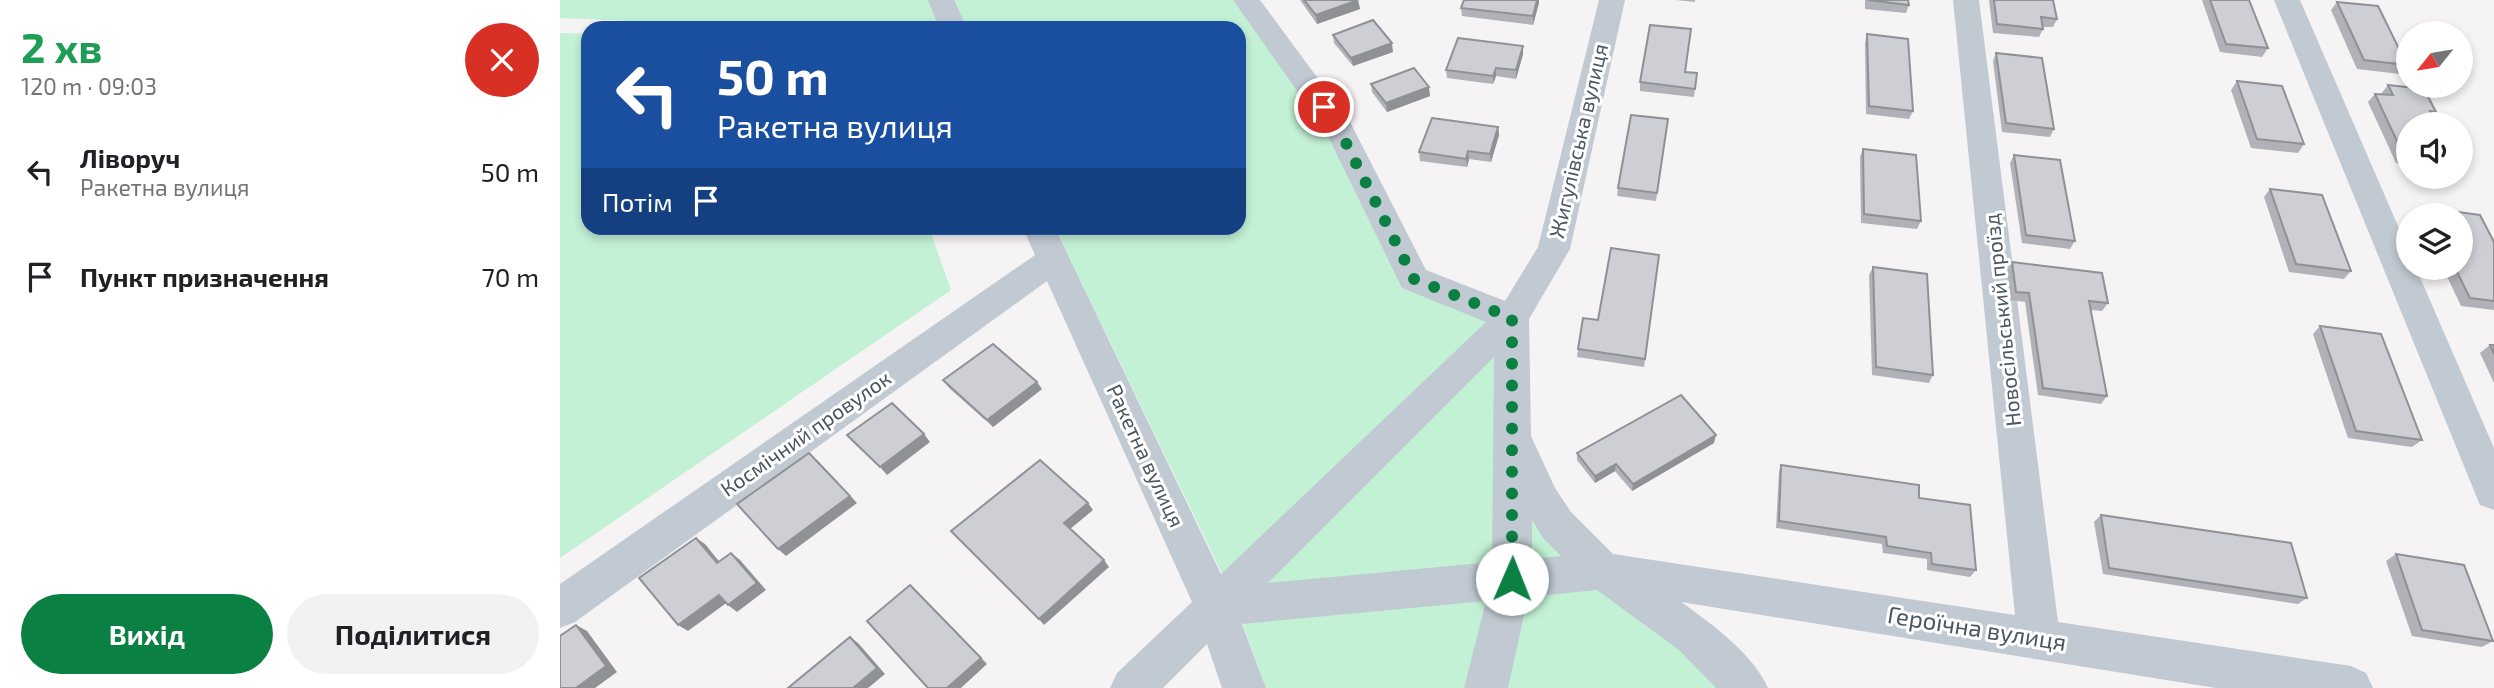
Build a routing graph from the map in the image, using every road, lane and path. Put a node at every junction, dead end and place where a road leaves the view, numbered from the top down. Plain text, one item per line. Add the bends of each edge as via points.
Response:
1 (941, 0) edge
2 (1246, 0) edge
3 (1612, 0) edge
4 (1966, 0) edge
5 (2287, 0) edge
6 (950, 21) edge
7 (1046, 244) edge
8 (1512, 318) junction
9 (1513, 435) junction
10 (2494, 493) edge
11 (1603, 571) junction
12 (1512, 579) junction
13 (1215, 607) junction
14 (560, 608) edge
15 (2039, 639) junction
16 (1132, 688) edge
17 (1244, 688) edge
18 (1486, 688) edge
19 (1746, 688) edge
20 (2351, 688) edge

1 - 6 street
2 - 8 street via 1339,129 1414,279
3 - 8 street, Жигулівська вулиця via 1554,249
4 - 15 street, Новосільський проїзд
5 - 10 street
7 - 13 street, Ракетна вулиця
7 - 14 street, Космічний провулок
8 - 9 street
8 - 13 street, Жигулівська вулиця
9 - 11 street via 1551,516
9 - 12 street
11 - 12 street, Героїчна вулиця
11 - 15 street, Героїчна вулиця
11 - 19 street via 1693,636
12 - 13 street, Героїчна вулиця
12 - 18 street
13 - 16 street, Жигулівська вулиця
13 - 17 street, Ракетна вулиця
15 - 20 street, Героїчна вулиця

